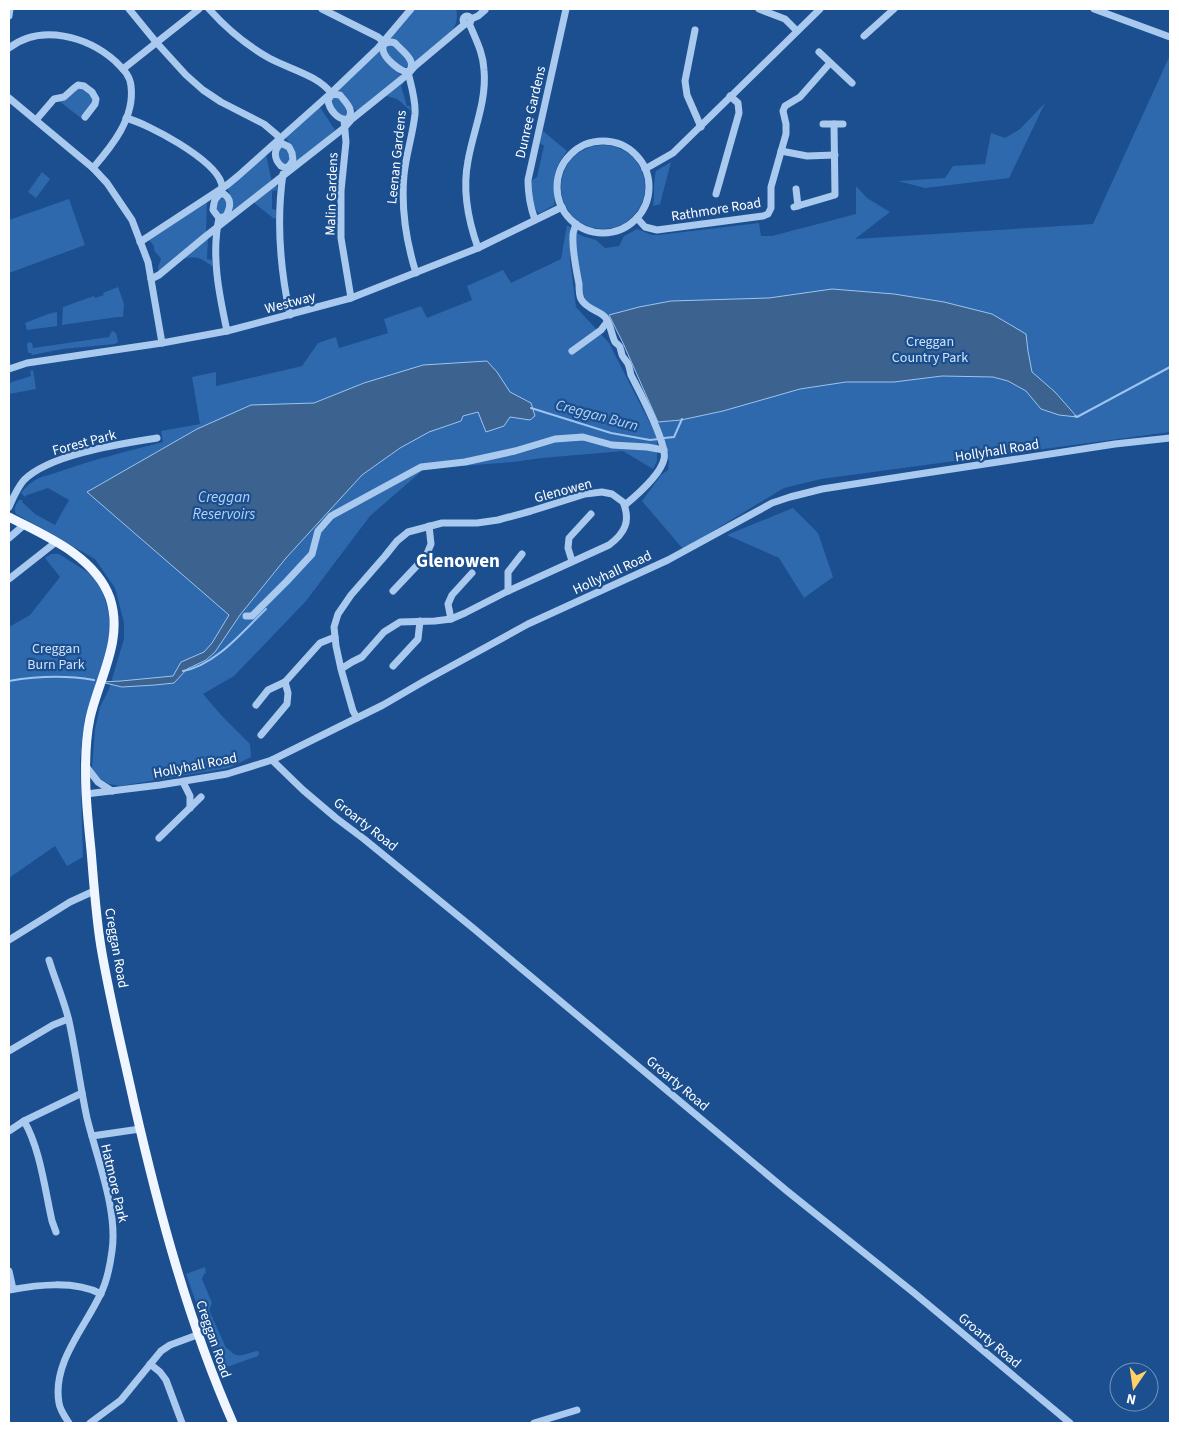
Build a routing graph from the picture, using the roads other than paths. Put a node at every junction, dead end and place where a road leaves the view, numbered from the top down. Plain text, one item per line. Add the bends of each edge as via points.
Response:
1 (10, 9) edge
2 (130, 9) edge
3 (199, 9) edge
4 (209, 9) edge
5 (322, 9) edge
6 (411, 9) edge
7 (461, 9) edge
8 (566, 9) edge
9 (760, 9) edge
10 (820, 9) edge
11 (894, 9) edge
12 (1094, 9) edge
13 (485, 10) dead end
14 (9, 16) edge
15 (467, 20) junction
16 (695, 30) dead end
17 (797, 31) junction
18 (864, 36) dead end
19 (1170, 37) edge
20 (156, 42) junction
21 (385, 42) junction
22 (10, 45) edge
23 (819, 52) dead end
24 (830, 63) junction
25 (123, 69) junction
26 (408, 73) junction
27 (852, 83) dead end
28 (332, 93) junction
29 (730, 96) junction
30 (9, 98) edge
31 (85, 117) dead end
32 (126, 118) junction
33 (36, 120) junction
34 (344, 124) junction
35 (824, 124) dead end
36 (834, 124) junction
37 (843, 124) dead end
38 (701, 126) junction
39 (280, 141) junction
40 (781, 151) junction
41 (835, 155) junction
42 (93, 168) junction
43 (645, 169) junction
44 (283, 171) junction
45 (796, 189) dead end
46 (222, 190) junction
47 (716, 194) dead end
48 (562, 207) junction
49 (219, 218) junction
50 (637, 218) junction
51 (535, 220) junction
52 (576, 224) junction
53 (217, 228) junction
54 (140, 242) junction
55 (478, 248) junction
56 (416, 273) junction
57 (151, 280) junction
58 (351, 298) junction
59 (290, 315) junction
60 (607, 322) junction
61 (226, 331) junction
62 (162, 343) junction
63 (572, 351) dead end
64 (9, 370) edge
65 (156, 438) dead end
66 (1170, 438) edge
67 (663, 447) junction
68 (625, 505) junction
69 (9, 507) edge
70 (591, 514) dead end
71 (9, 517) edge
72 (24, 525) junction
73 (430, 526) junction
74 (9, 538) edge
75 (56, 542) junction
76 (522, 554) dead end
77 (572, 561) junction
78 (472, 573) dead end
79 (9, 578) edge
80 (393, 590) dead end
81 (508, 591) junction
82 (246, 616) dead end
83 (451, 619) junction
84 (420, 621) junction
85 (335, 637) junction
86 (393, 666) dead end
87 (341, 669) junction
88 (285, 682) junction
89 (256, 705) dead end
90 (357, 718) junction
91 (260, 735) dead end
92 (272, 760) junction
93 (85, 765) junction
94 (183, 782) junction
95 (112, 791) junction
96 (86, 794) junction
97 (201, 797) dead end
98 (190, 808) junction
99 (159, 838) dead end
100 (94, 891) junction
101 (9, 940) edge
102 (49, 960) dead end
103 (68, 1019) junction
104 (9, 1051) edge
105 (82, 1093) junction
106 (24, 1121) junction
107 (140, 1129) junction
108 (9, 1131) edge
109 (92, 1136) junction
110 (56, 1232) dead end
111 (9, 1271) edge
112 (11, 1289) edge
113 (101, 1294) junction
114 (197, 1335) junction
115 (150, 1364) junction
116 (576, 1410) dead end
117 (102, 1415) junction
118 (69, 1423) edge
119 (90, 1423) edge
120 (107, 1423) edge
121 (182, 1423) edge
122 (232, 1423) edge
123 (534, 1423) edge
124 (1070, 1423) edge

1 - 14 street
2 - 20 street
3 - 20 street
4 - 28 street, Malin Gardens via 251,47 320,81
5 - 21 street, Leenan Gardens
6 - 21 street
7 - 15 street
8 - 51 street, Dunree Gardens via 528,180 530,208
9 - 17 street via 785,20
10 - 17 street
11 - 18 street
12 - 19 street
13 - 15 street
15 - 26 street
15 - 55 street via 480,47 485,72 466,177 467,209
16 - 38 street via 684,82
17 - 29 street
20 - 25 street
20 - 39 street via 203,90 264,124
21 - 26 street via 384,54 400,70
21 - 26 street, Leenan Gardens via 395,43 411,60
21 - 28 street
22 - 25 street via 35,37 68,37 87,42
23 - 24 street
24 - 27 street
24 - 40 street, Rathmore Road via 800,97 785,106 786,134
25 - 32 street via 132,88
26 - 34 street
26 - 56 street, Leenan Gardens via 415,112 404,175 404,214
28 - 34 street via 329,105
28 - 34 street, Malin Gardens via 340,95 351,110
28 - 39 street
29 - 38 street
29 - 47 street via 738,103 740,113
30 - 33 street
31 - 33 street via 96,99 84,86 78,86 54,100
32 - 42 street via 117,138
32 - 46 street via 160,132 208,164 222,183
33 - 42 street
34 - 44 street
34 - 58 street, Malin Gardens via 346,142 341,229
35 - 36 street
36 - 37 street
36 - 41 street
38 - 43 street via 673,153
39 - 44 street via 275,153
39 - 44 street via 289,147 293,160
39 - 46 street
40 - 41 street via 807,156
40 - 50 street, Rathmore Road via 770,187 771,208 768,214 657,230 645,226
41 - 45 street via 835,195 796,207
42 - 54 street via 132,220
43 - 48 street via 633,152 613,142 603,141 581,147 568,158 559,174
43 - 50 street via 649,189
44 - 53 street via 276,182
44 - 59 street via 279,234
46 - 49 street via 217,195 213,210
46 - 49 street via 230,206 226,216
46 - 54 street
48 - 51 street, Westway
48 - 52 street
49 - 53 street
50 - 52 street via 624,228 608,233 586,230
51 - 55 street, Westway
52 - 60 street via 573,248 581,300 605,317
53 - 57 street
53 - 61 street via 215,253
54 - 57 street
55 - 56 street, Westway
56 - 58 street, Westway
57 - 62 street
58 - 59 street, Westway
59 - 61 street, Westway
60 - 63 street
60 - 67 street via 656,425
61 - 62 street, Westway
62 - 64 street, Westway via 33,362
65 - 69 street, Forest Park via 103,447 49,465 26,478
66 - 90 street, Hollyhall Road via 822,489 772,503 668,560 528,624
67 - 68 street via 663,463 639,494
67 - 82 street via 612,445 583,438 555,439 465,462 421,467 331,516 318,531 312,554 252,616
68 - 73 street, Glenowen via 612,494 602,492 498,520
68 - 77 street via 627,522 620,537
70 - 77 street via 569,538
71 - 72 main road, Creggan Road
72 - 74 street
72 - 75 main road, Creggan Road
73 - 80 street via 431,544 426,556
73 - 85 street, Glenowen via 408,532 397,541 338,614
75 - 79 street
75 - 93 main road, Creggan Road via 88,564 101,579 113,613 112,644 94,701
76 - 81 street via 508,572
77 - 81 street
78 - 83 street via 452,595 448,604
81 - 83 street
83 - 84 street
84 - 86 street via 418,639
84 - 87 street via 400,622 384,632 362,658
85 - 87 street, Glenowen
85 - 88 street via 320,642
87 - 90 street, Glenowen
88 - 89 street via 268,690
88 - 91 street via 287,704
90 - 92 street, Hollyhall Road
92 - 94 street, Hollyhall Road via 227,774
92 - 124 street, Groarty Road via 336,818
93 - 95 street via 98,782
93 - 96 main road, Creggan Road
94 - 95 street, Hollyhall Road
94 - 98 street via 190,796
95 - 96 street, Hollyhall Road
96 - 100 main road, Creggan Road
97 - 98 street
98 - 99 street
100 - 101 street
100 - 107 main road, Creggan Road via 102,953
102 - 103 street, Hatmore Park
103 - 104 street
103 - 105 street, Hatmore Park
105 - 106 street
105 - 109 street, Hatmore Park
106 - 108 street
106 - 110 street via 36,1150
107 - 109 street, Hatmore Park
107 - 114 main road, Creggan Road
109 - 113 street, Hatmore Park via 114,1229 109,1271
111 - 112 street
112 - 113 street via 76,1286
113 - 118 street, Hatmore Park via 65,1358 60,1375 59,1405
114 - 115 street via 170,1345
114 - 122 main road, Creggan Road
115 - 117 street via 121,1400
115 - 121 street via 166,1380
116 - 123 street
117 - 119 street
117 - 120 street

